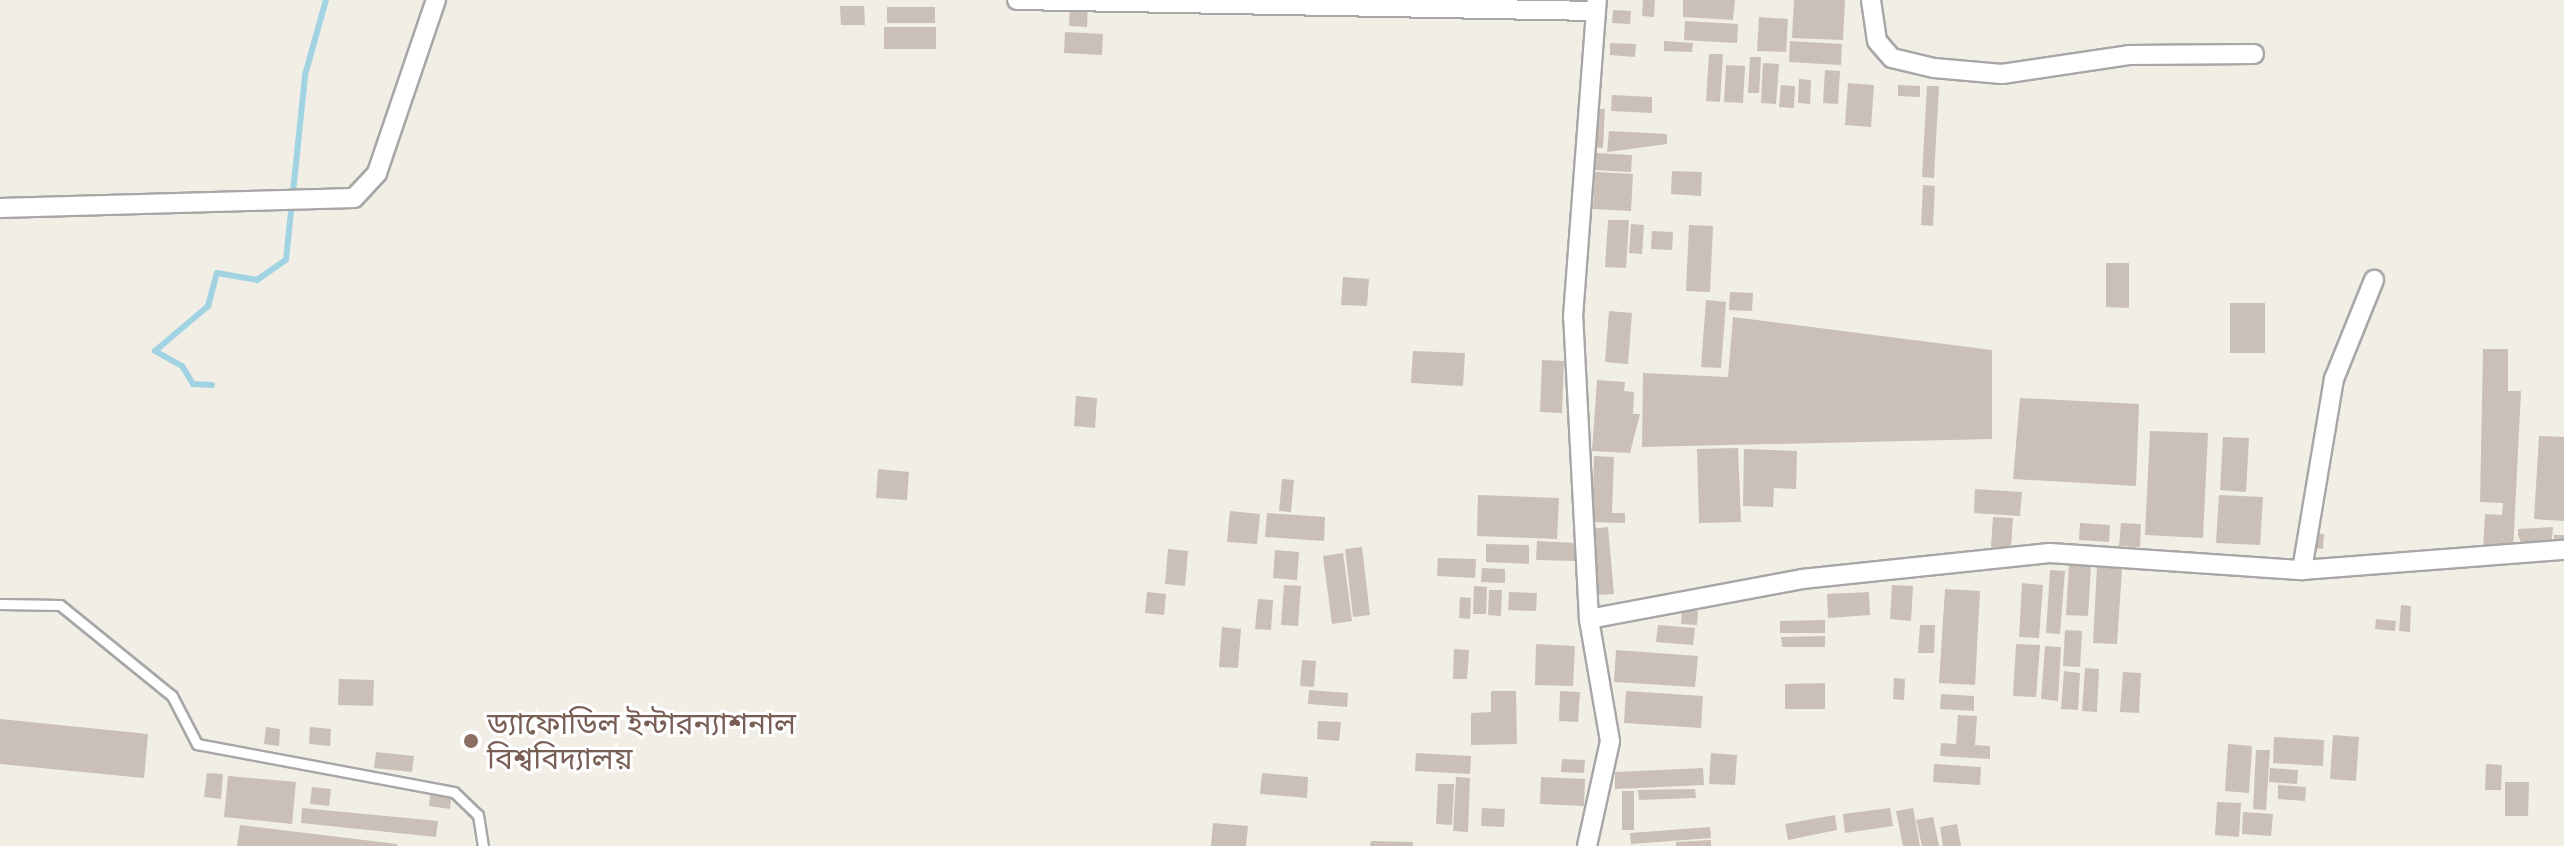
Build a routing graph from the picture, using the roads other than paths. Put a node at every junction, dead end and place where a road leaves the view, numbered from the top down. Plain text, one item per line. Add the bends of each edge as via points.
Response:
1 (436, 0) edge
2 (1017, 0) edge
3 (1871, 0) edge
4 (1597, 6) edge
5 (2254, 54) dead end
6 (0, 208) edge
7 (2374, 280) dead end
8 (2564, 550) edge
9 (2302, 570) junction
10 (0, 604) edge
11 (1589, 619) junction
12 (483, 846) edge
13 (1587, 846) edge

1 - 6 street via 377,173 354,198
2 - 4 street
3 - 5 street via 1877,41 1892,58 1934,68 2002,74 2129,55
4 - 11 street via 1573,317
7 - 9 street via 2334,379
8 - 9 street
9 - 11 street via 2050,553 1802,579
10 - 12 lane via 60,605 172,696 197,744 454,792 478,815
11 - 13 street via 1610,741

